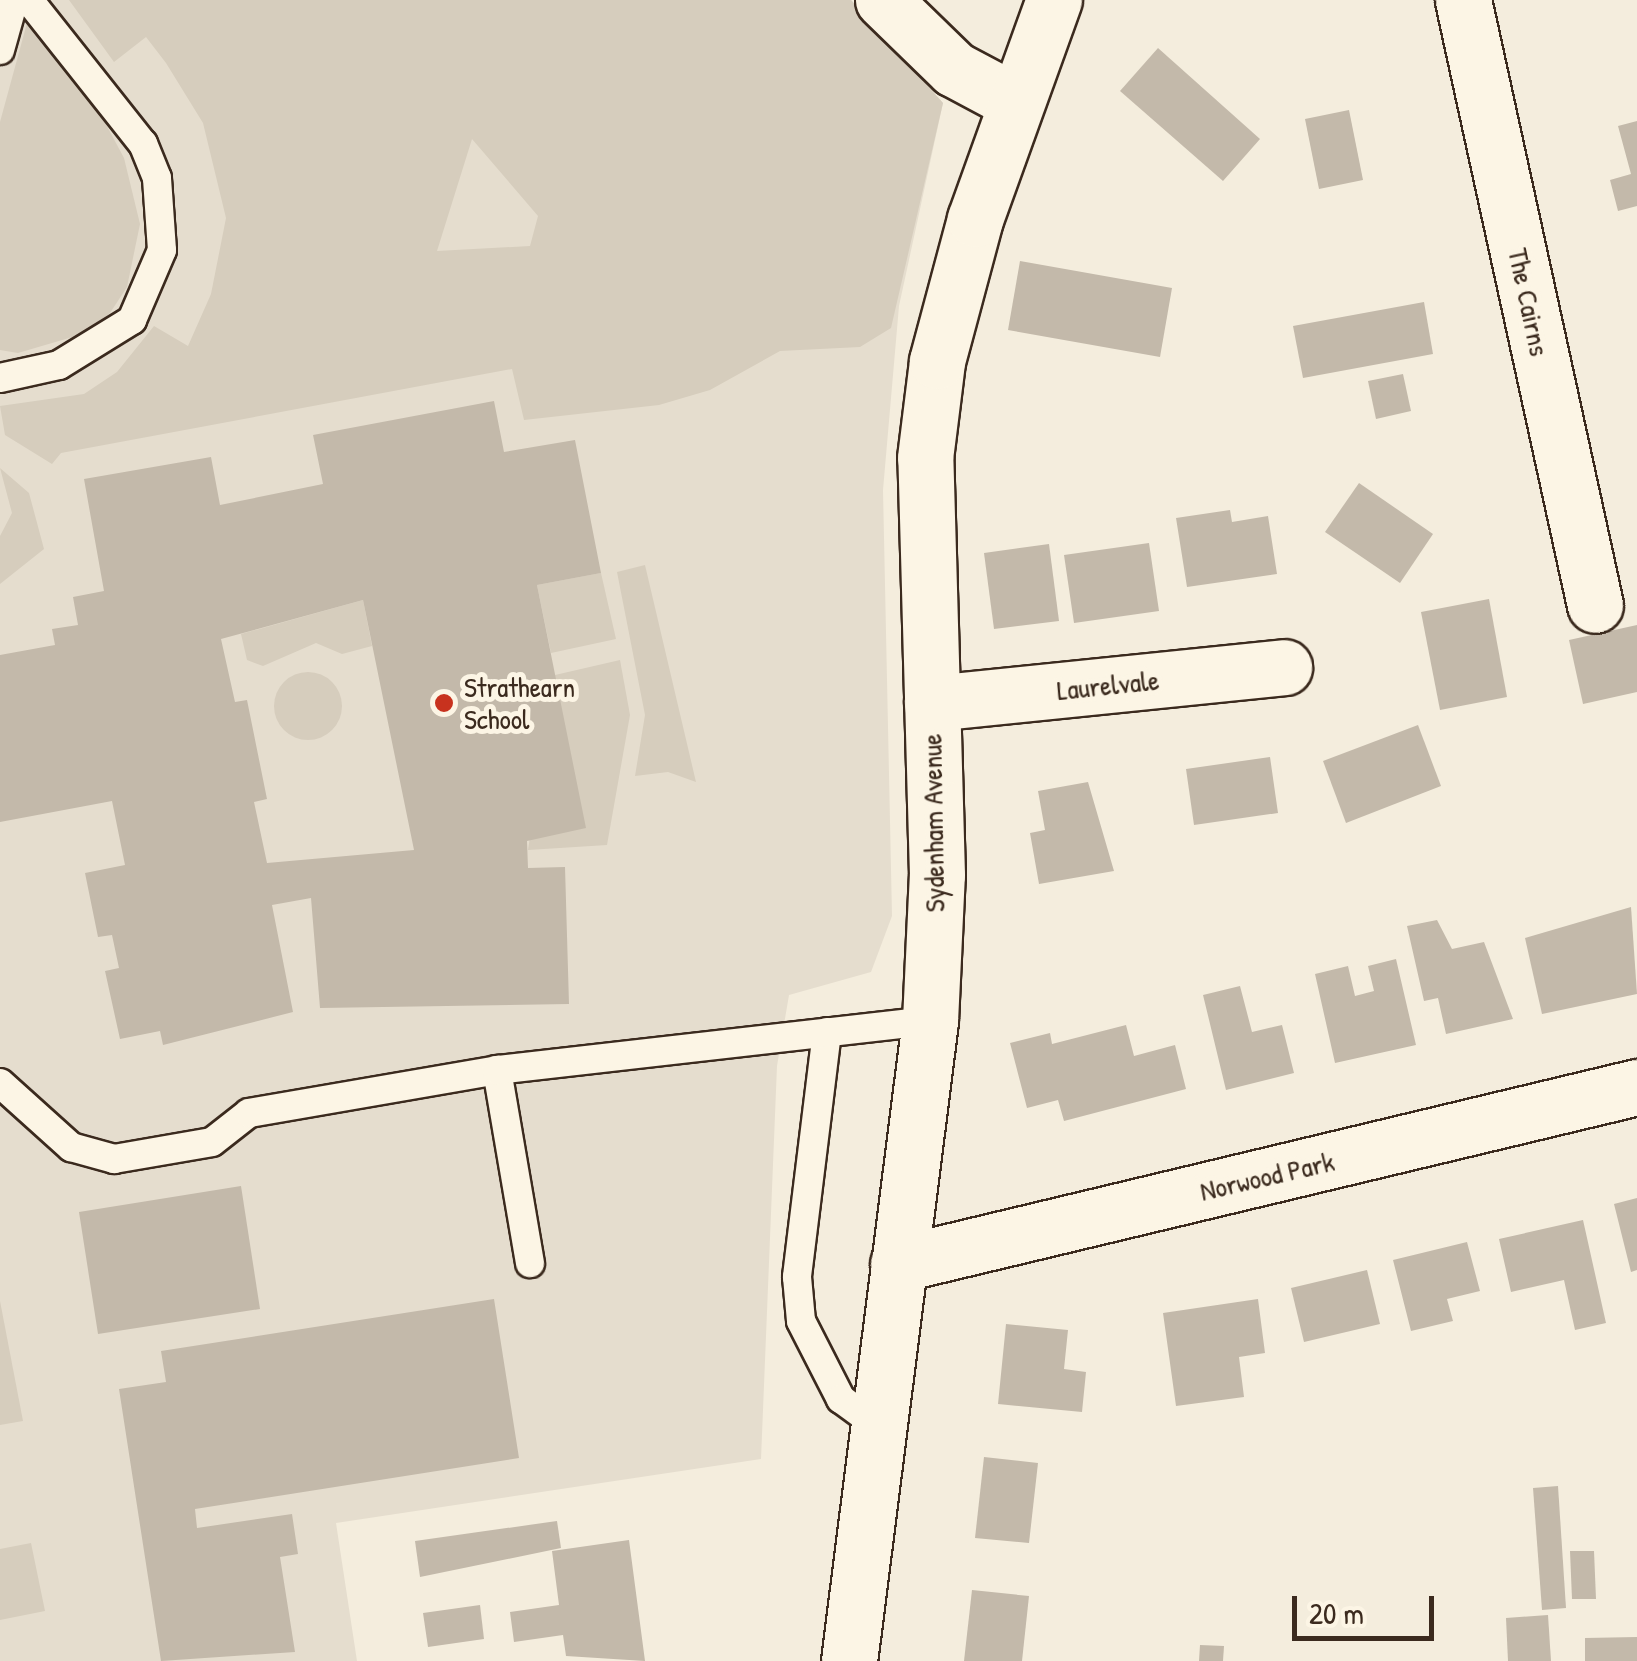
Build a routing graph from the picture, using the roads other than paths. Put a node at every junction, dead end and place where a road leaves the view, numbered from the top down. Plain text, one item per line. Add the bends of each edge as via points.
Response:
1 (14, 0) edge
2 (30, 0) edge
3 (882, 0) edge
4 (1054, 0) edge
5 (1463, 0) edge
6 (1, 45) edge
7 (1016, 102) junction
8 (0, 378) edge
9 (1594, 605) dead end
10 (1284, 667) dead end
11 (932, 704) junction
12 (930, 1020) junction
13 (827, 1032) junction
14 (497, 1070) junction
15 (0, 1083) edge
16 (1637, 1087) edge
17 (530, 1264) dead end
18 (898, 1264) junction
19 (878, 1426) junction
20 (849, 1661) edge

1 - 6 lane
2 - 8 lane via 143,144 158,178 162,250 132,320 59,365
3 - 7 street via 954,69
4 - 7 street, Sydenham Avenue
5 - 9 street, The Cairns
7 - 11 street, Sydenham Avenue via 937,361 924,458
10 - 11 street, Laurelvale
11 - 12 street, Sydenham Avenue
12 - 13 lane
12 - 18 street, Sydenham Avenue
13 - 14 lane
13 - 19 lane via 797,1276 801,1322 832,1388
14 - 15 lane via 249,1112 212,1142 114,1159 72,1147
14 - 17 lane
16 - 18 street, Norwood Park
18 - 19 street, Sydenham Avenue
19 - 20 street, Sydenham Avenue

